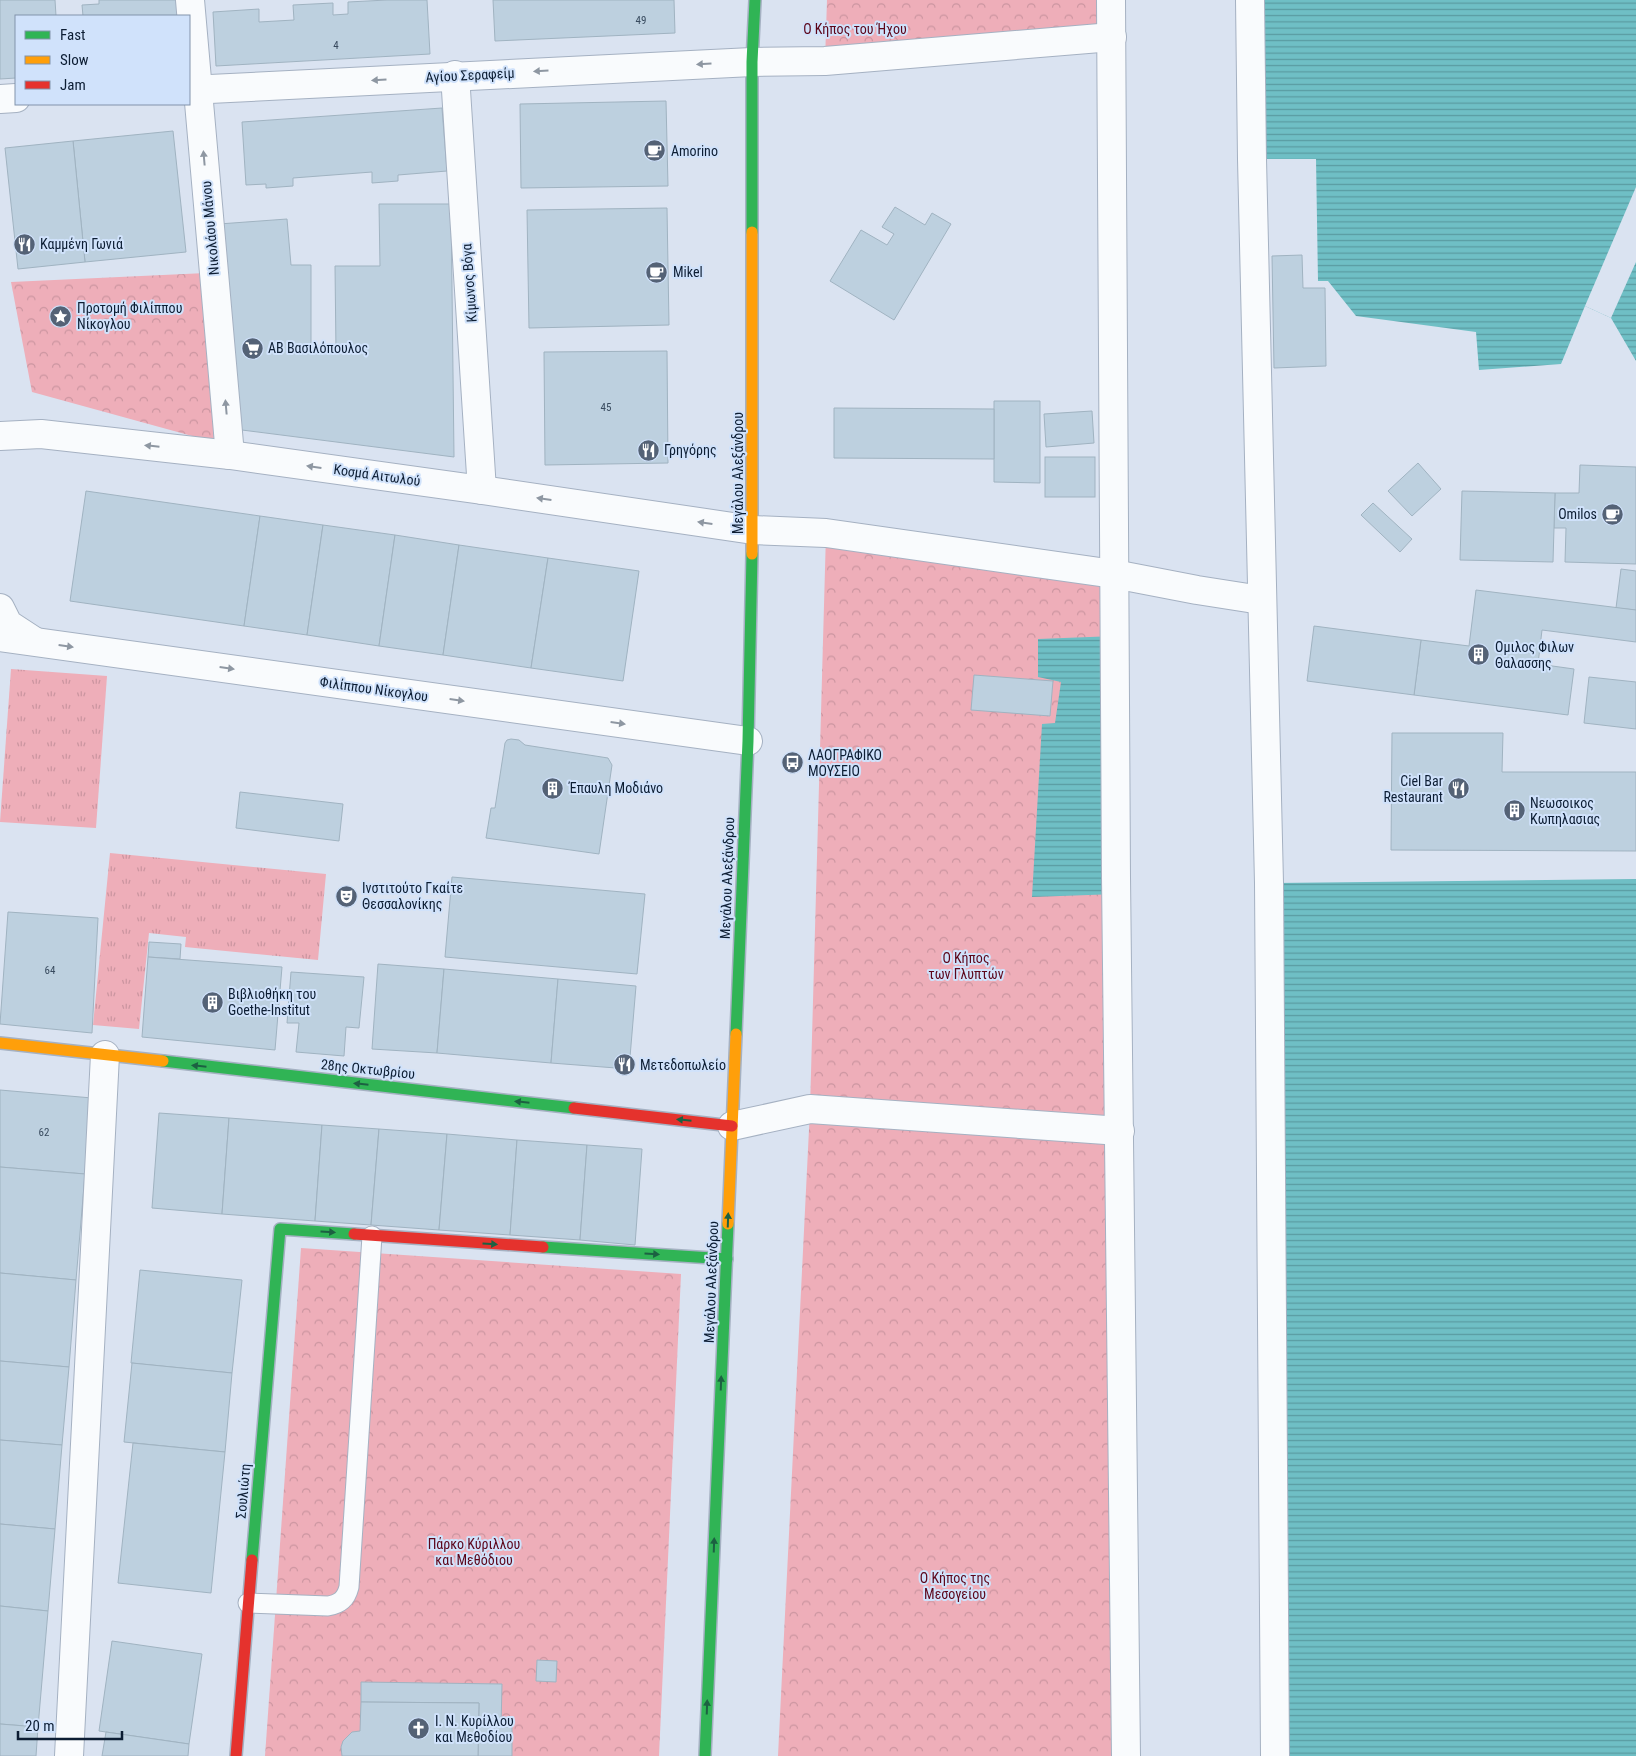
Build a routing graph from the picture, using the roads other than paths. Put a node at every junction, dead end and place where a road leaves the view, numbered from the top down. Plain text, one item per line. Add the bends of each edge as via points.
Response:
1 (190, 0) edge
2 (755, 0) edge
3 (1111, 0) edge
4 (1250, 0) edge
5 (1112, 36) junction
6 (752, 62) junction
7 (455, 75) junction
8 (193, 90) edge
9 (15, 98) edge
10 (0, 99) edge
11 (6, 441) edge
12 (230, 455) junction
13 (482, 490) junction
14 (753, 530) junction
15 (1114, 574) junction
16 (1261, 600) junction
17 (0, 608) edge
18 (0, 637) edge
19 (35, 642) junction
20 (748, 741) junction
21 (0, 1043) edge
22 (105, 1055) junction
23 (732, 1126) junction
24 (1120, 1131) junction
25 (372, 1236) junction
26 (727, 1259) junction
27 (248, 1603) junction
28 (69, 1756) edge
29 (236, 1756) edge
30 (705, 1756) edge
31 (1126, 1756) edge
32 (1276, 1756) edge

1 - 8 street, Νικολάου Μάνου
2 - 6 main road, Μεγάλου Αλεξάνδρου
3 - 5 street
4 - 16 street
5 - 6 street, Αγίου Σεραφείμ via 825,61
5 - 15 street
6 -> 7 street, Αγίου Σεραφείμ
6 - 14 main road, Μεγάλου Αλεξάνδρου
7 -> 8 street, Αγίου Σεραφείμ
7 - 13 street, Κίμωνος Βόγα
12 -> 8 street, Νικολάου Μάνου
9 - 10 street
12 -> 11 street, Κοσμά Αιτωλού via 41,434
13 -> 12 street, Κοσμά Αιτωλού
14 -> 13 street, Κοσμά Αιτωλού
14 - 15 street, Κοσμά Αιτωλού via 826,532
14 - 20 main road, Μεγάλου Αλεξάνδρου
15 - 16 street, Κοσμά Αιτωλού
15 - 24 street
16 - 32 street via 1269,883
17 - 19 street via 8,624
18 - 19 street, Φιλίππου Νίκογλου
19 -> 20 street, Φιλίππου Νίκογλου
20 - 23 main road, Μεγάλου Αλεξάνδρου
21 - 22 main road, 28ης Οκτωβρίου
23 -> 22 main road, 28ης Οκτωβρίου
22 - 28 street
23 - 24 street via 810,1109
26 -> 23 main road, Μεγάλου Αλεξάνδρου
24 - 31 street
25 -> 26 main road
25 - 27 lane via 350,1586 342,1601 335,1605
27 -> 25 main road, Σουλιώτη via 280,1229
30 -> 26 main road, Μεγάλου Αλεξάνδρου
27 - 29 main road, Σουλιώτη

